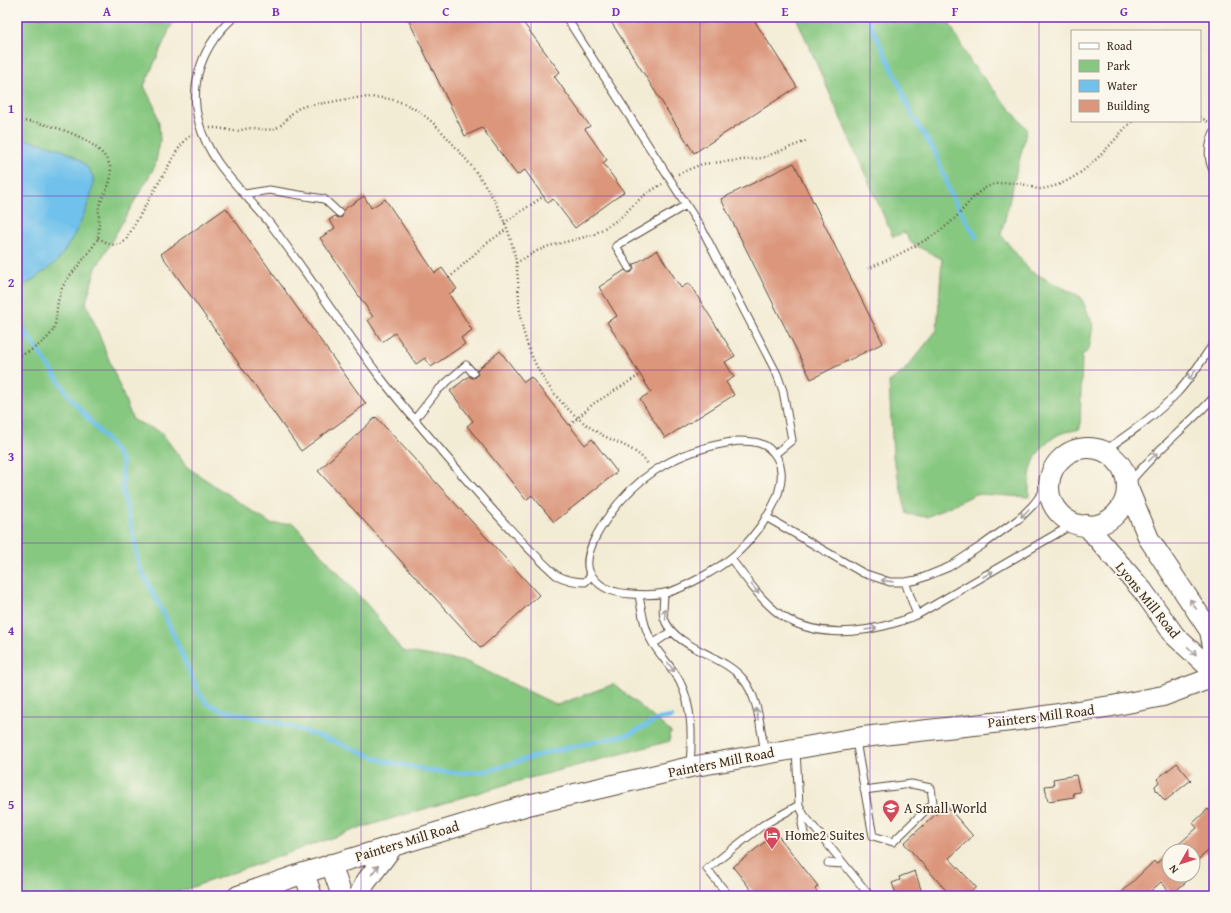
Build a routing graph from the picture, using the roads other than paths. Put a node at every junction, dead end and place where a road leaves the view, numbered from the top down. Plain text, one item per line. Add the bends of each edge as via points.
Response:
1 (234, 17) edge
2 (566, 17) edge
3 (1214, 132) edge
4 (1214, 172) edge
5 (245, 194) junction
6 (686, 205) junction
7 (339, 213) dead end
8 (629, 268) dead end
9 (1214, 343) edge
10 (473, 373) dead end
11 (1214, 397) edge
12 (415, 419) junction
13 (1104, 452) junction
14 (775, 454) junction
15 (1050, 483) junction
16 (1127, 486) junction
17 (766, 517) junction
18 (1080, 524) junction
19 (731, 559) junction
20 (591, 576) junction
21 (905, 582) junction
22 (664, 593) junction
23 (639, 595) junction
24 (917, 615) junction
25 (672, 632) junction
26 (653, 644) junction
27 (1214, 652) edge
28 (1214, 672) edge
29 (1214, 677) edge
30 (855, 738) junction
31 (796, 747) junction
32 (765, 752) junction
33 (690, 767) junction
34 (864, 790) junction
35 (800, 805) junction
36 (804, 815) junction
37 (804, 834) dead end
38 (394, 845) junction
39 (828, 863) dead end
40 (331, 864) junction
41 (844, 864) junction
42 (304, 872) junction
43 (238, 896) edge
44 (312, 896) edge
45 (342, 896) edge
46 (359, 896) edge
47 (729, 896) edge
48 (870, 896) edge

1 - 5 lane via 221,28 202,59 196,82 195,102 201,130 212,154
2 - 6 lane
3 - 4 lane via 1209,147 1209,160
5 - 7 lane via 268,190 324,199
5 - 12 lane via 379,376
6 - 8 lane via 616,246
6 - 14 lane via 703,231 783,391 792,440
9 -> 13 lane via 1178,393 1140,427
10 - 12 lane via 466,365 437,390
16 -> 11 lane via 1139,470
12 - 20 lane via 482,498 556,575 575,582 584,582
13 - 15 main road via 1082,448 1069,453 1054,468
13 - 16 main road via 1121,466
14 - 17 lane via 782,477 781,487
14 - 20 lane via 768,446 755,441 738,441 699,449 653,471 626,494 600,530 587,561
15 - 18 main road, Lyons Mill Road via 1052,500 1056,508 1061,514
15 -> 21 lane via 1020,518 984,544 949,567
16 - 18 main road via 1126,497 1117,512 1102,523
27 -> 16 main road via 1210,631 1149,539
17 - 19 lane via 752,537
21 -> 17 lane via 890,582 863,573
24 -> 18 lane
18 -> 28 main road, Lyons Mill Road via 1143,591 1175,636
19 - 22 lane via 702,576
19 -> 24 lane via 771,606 787,619 807,627 829,631 871,629 893,625
20 - 23 lane via 603,587 616,593
21 - 24 lane
22 - 23 lane
25 -> 22 lane via 663,617
23 - 26 lane via 643,619
25 - 26 lane
32 -> 25 lane via 753,696 743,680 733,670
26 -> 33 lane via 673,669 687,700 692,738
29 - 30 main road, Painters Mill Road via 1163,696 1112,706 1011,721 936,727
30 - 31 main road, Painters Mill Road
30 - 34 lane
31 - 32 main road, Painters Mill Road
31 - 35 lane
32 - 33 main road, Painters Mill Road
33 - 38 main road, Painters Mill Road via 528,805
34 - 34 lane via 873,836 893,842 933,803 931,788 911,784
35 - 36 lane
35 - 47 lane via 763,825 707,869
36 - 37 lane
36 - 41 lane
38 - 40 main road, Painters Mill Road
46 -> 38 main road via 365,883
39 - 41 lane
40 - 42 main road, Painters Mill Road
40 - 45 main road
41 - 48 lane
42 - 43 main road, Painters Mill Road
42 - 44 main road

